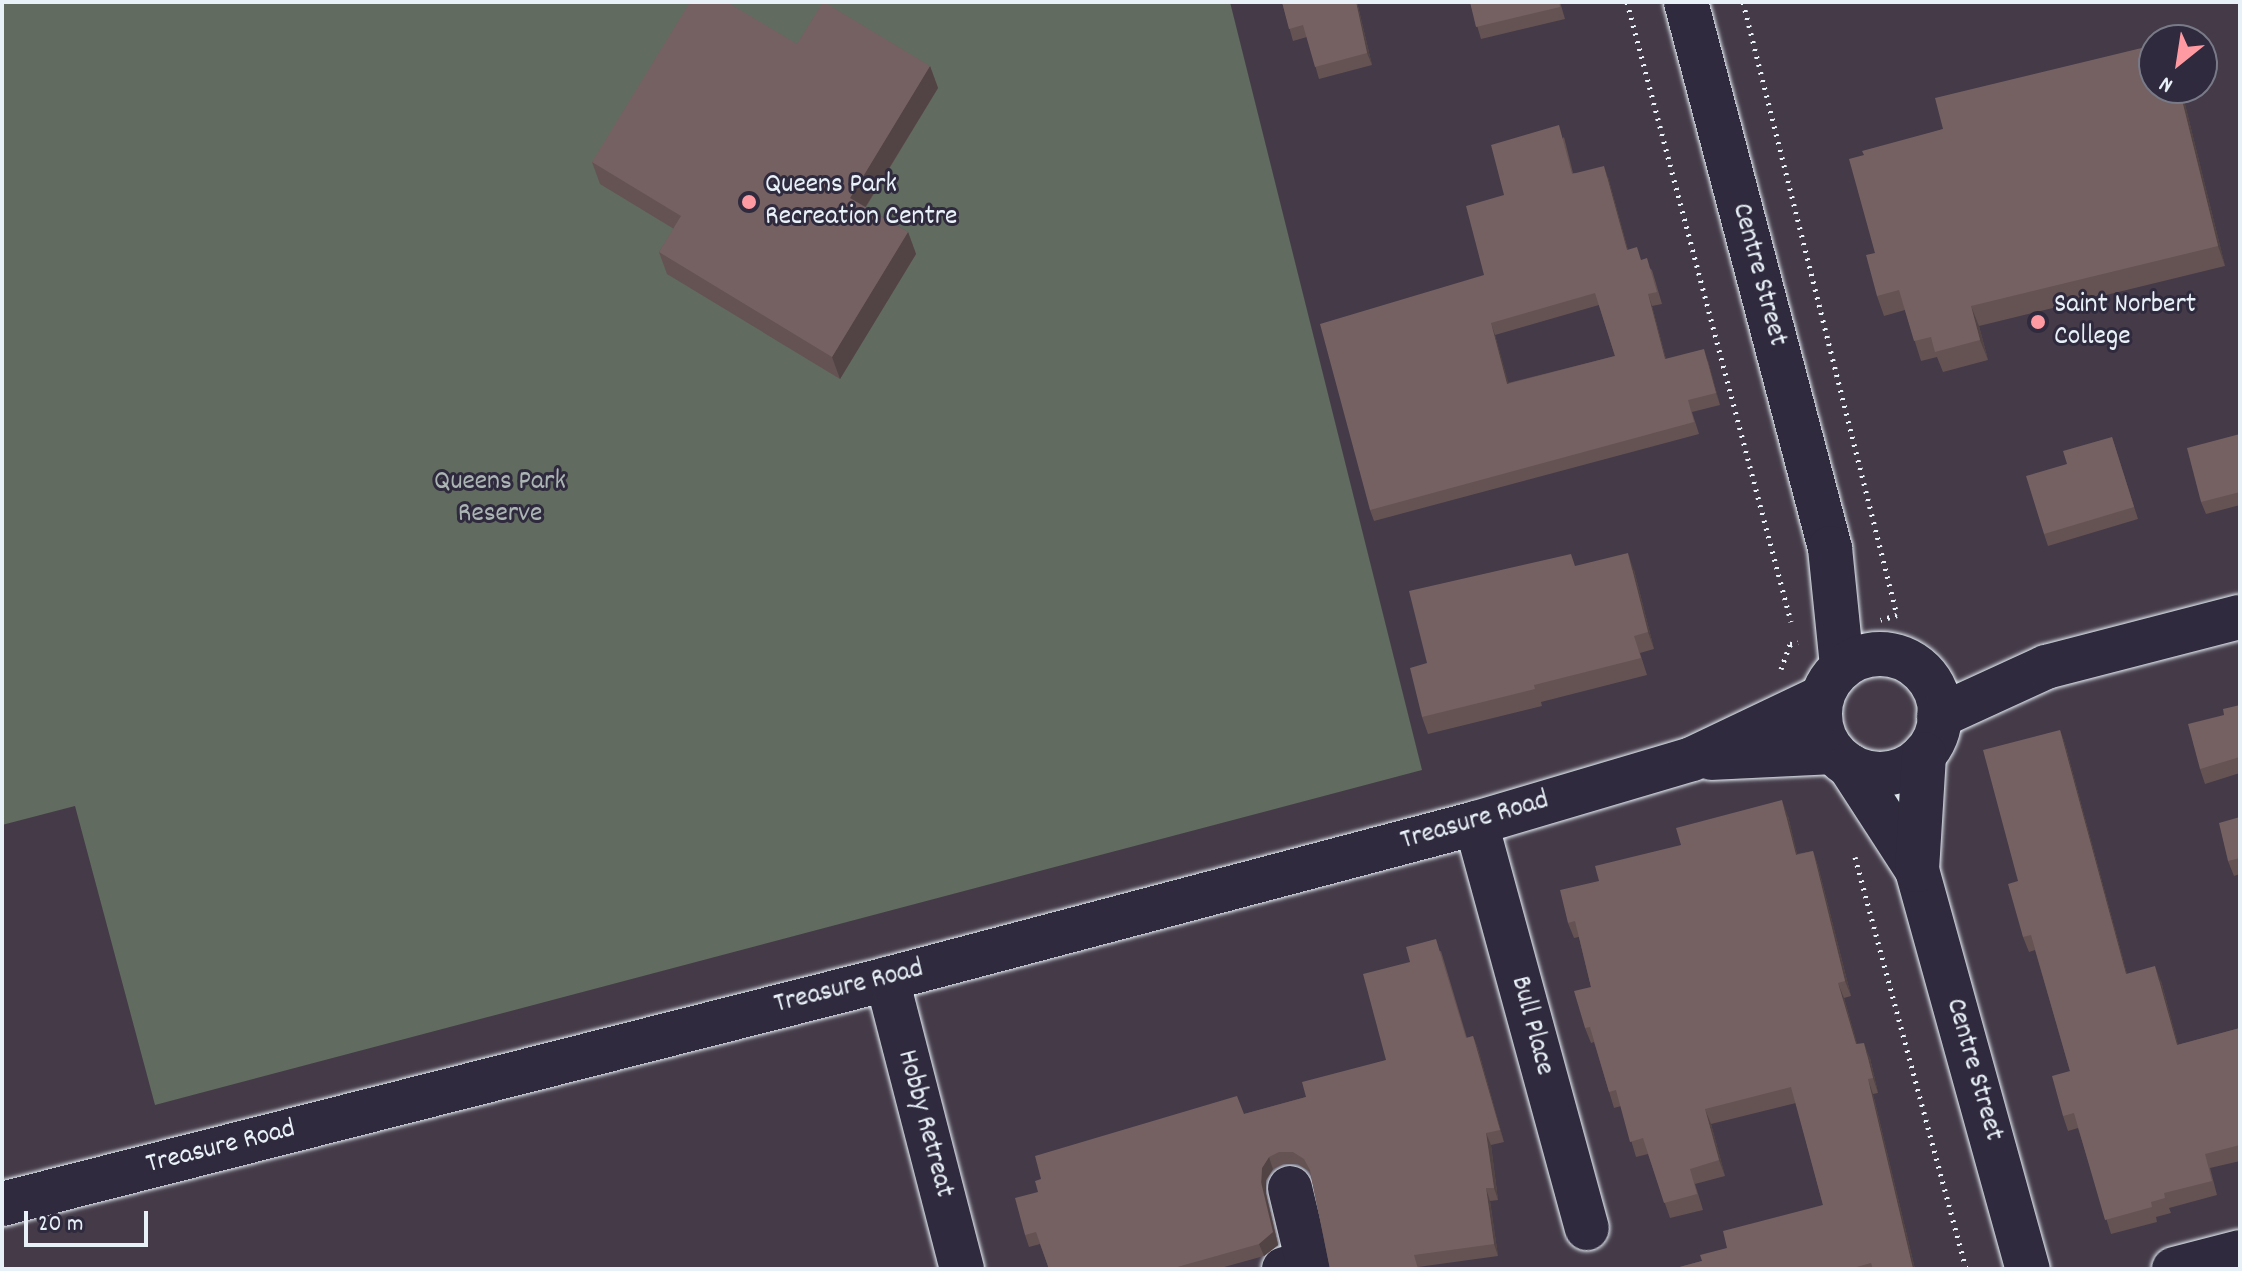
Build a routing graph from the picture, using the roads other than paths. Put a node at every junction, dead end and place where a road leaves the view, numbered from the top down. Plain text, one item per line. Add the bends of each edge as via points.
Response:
1 (1686, 2) edge
2 (2240, 617) edge
3 (2046, 667) junction
4 (1925, 675) junction
5 (1833, 683) junction
6 (1932, 735) junction
7 (1692, 759) junction
8 (1841, 759) junction
9 (1476, 823) junction
10 (1917, 870) junction
11 (887, 979) junction
12 (1290, 1188) dead end
13 (2, 1204) edge
14 (1587, 1228) dead end
15 (2240, 1252) edge
16 (1301, 1267) edge
17 (962, 1269) edge
18 (2028, 1269) edge
19 (2174, 1269) edge

1 - 5 street, Centre Street via 1830,548
2 - 3 street
3 - 4 street
3 - 6 street
4 - 5 street via 1898,657
4 - 6 street via 1938,701
5 - 7 street, Treasure Road
5 - 8 street via 1819,716 1824,735
6 - 8 street via 1909,766 1889,773 1868,773
6 - 10 street, Centre Street
7 - 8 street, Treasure Road
7 - 9 street, Treasure Road
8 - 10 street, Centre Street
9 - 11 street, Treasure Road
9 - 14 street, Bull Place
10 - 18 street, Centre Street
11 - 13 street, Treasure Road
11 - 17 street, Hobby Retreat
12 - 16 street
15 - 19 street

